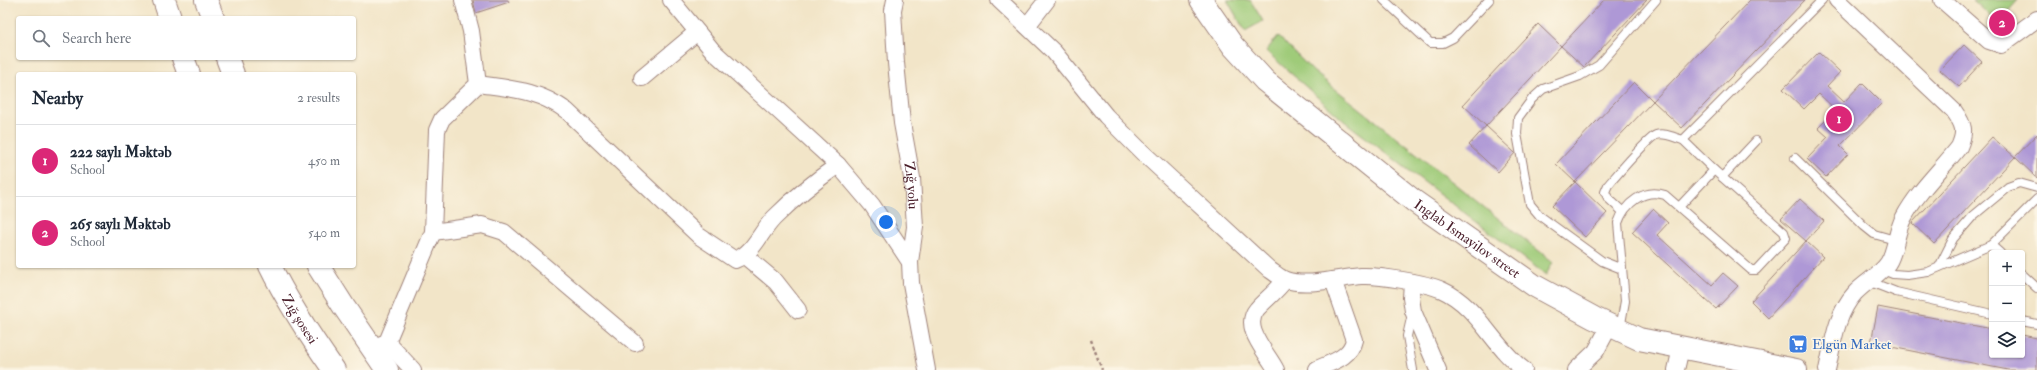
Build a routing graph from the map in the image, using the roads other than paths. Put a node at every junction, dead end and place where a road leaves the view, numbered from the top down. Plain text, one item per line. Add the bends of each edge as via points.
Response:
1 (164, 0) edge
2 (206, 0) edge
3 (463, 0) edge
4 (671, 0) edge
5 (999, 0) edge
6 (1047, 0) edge
7 (1202, 0) edge
8 (1384, 0) edge
9 (1489, 0) edge
10 (1656, 0) edge
11 (1822, 0) edge
12 (1837, 0) edge
13 (1942, 0) edge
14 (890, 4) edge
15 (169, 16) edge
16 (212, 16) edge
17 (2037, 19) edge
18 (1027, 26) junction
19 (697, 32) junction
20 (184, 60) edge
21 (228, 60) edge
22 (188, 72) edge
23 (232, 72) edge
24 (642, 78) dead end
25 (478, 84) junction
26 (1683, 140) junction
27 (1756, 141) dead end
28 (1795, 158) dead end
29 (838, 165) junction
30 (1714, 170) junction
31 (1722, 177) junction
32 (2037, 188) edge
33 (2037, 199) edge
34 (1679, 207) junction
35 (1622, 211) junction
36 (433, 232) junction
37 (1895, 240) junction
38 (1992, 245) junction
39 (1997, 250) edge
40 (745, 256) junction
41 (910, 262) junction
42 (1939, 267) junction
43 (271, 268) edge
44 (320, 268) edge
45 (1622, 269) junction
46 (1883, 270) junction
47 (2025, 277) edge
48 (1285, 280) junction
49 (1333, 280) junction
50 (1868, 281) junction
51 (1412, 282) junction
52 (2037, 288) edge
53 (798, 310) dead end
54 (1413, 311) junction
55 (1989, 313) edge
56 (2025, 322) edge
57 (2037, 324) edge
58 (1615, 327) junction
59 (635, 343) dead end
60 (379, 345) junction
61 (1681, 348) junction
62 (1317, 369) edge
63 (334, 370) edge
64 (387, 370) edge
65 (413, 370) edge
66 (927, 370) edge
67 (1276, 370) edge
68 (1413, 370) edge
69 (1438, 370) edge
70 (1524, 370) edge
71 (1576, 370) edge
72 (1676, 370) edge
73 (1796, 370) edge
74 (1827, 370) edge

1 - 15 main road
2 - 16 main road
3 - 25 street via 471,31
4 - 19 street
5 - 18 street
6 - 18 street
7 - 58 main road, Inglab Ismayilov street via 1233,46 1265,81 1414,201 1535,286
8 - 9 lane via 1430,42 1443,43 1453,38
10 - 45 lane via 1599,64 1580,76 1542,89 1518,118 1517,134 1530,204 1540,216 1602,261
11 - 26 lane
12 - 37 street via 1954,111 1962,122 1964,136 1959,147 1911,206 1903,218
13 - 17 street via 1989,41 2002,45
14 - 41 street, Zığ yolu via 902,123 912,178 915,227
18 - 48 street via 1054,52 1106,116 1143,154 1270,270
19 - 24 street
19 - 29 street via 713,51
20 - 22 main road
21 - 23 main road
25 - 36 street via 442,119 437,130
25 - 40 street via 528,91 551,99 567,111 699,236 735,260
26 - 30 lane
26 - 35 lane via 1664,134 1656,135 1608,185 1605,192 1608,198
27 - 31 lane
28 - 37 lane via 1864,226 1874,234
29 - 40 street via 800,193 778,214
29 - 41 street via 872,205
30 - 31 lane
30 - 34 lane
31 - 34 lane via 1784,232 1786,238 1756,270 1751,270
32 - 42 lane via 2019,183 2008,188 1972,216 1953,239
33 - 38 lane
34 - 35 lane via 1665,195 1655,191 1640,196
35 - 45 lane via 1618,223
36 - 59 street via 482,225 504,232
36 - 60 street
37 - 46 street via 1890,261
38 - 39 lane
38 - 42 lane
40 - 53 street via 776,282
41 - 66 street, Zığ yolu
42 - 46 lane via 1928,272 1906,275
43 - 63 main road, Zığ şosesi via 290,304
44 - 60 main road
45 - 58 lane via 1625,301
46 - 50 street
47 - 52 lane
48 - 49 street
48 - 67 street via 1256,310 1253,319 1256,339
49 - 51 street via 1363,276
49 - 62 street via 1354,340 1352,349 1345,356
50 - 55 lane via 1896,292
50 - 74 street via 1847,303 1840,316
51 - 54 street
51 - 70 street via 1455,297
54 - 68 lane via 1407,336
54 - 69 street
56 - 57 lane
58 - 61 main road, Inglab Ismayilov street via 1639,339
58 - 71 street via 1596,351
60 - 64 main road
60 - 65 street
61 - 72 street
61 - 73 main road, Inglab Ismayilov street via 1738,362

